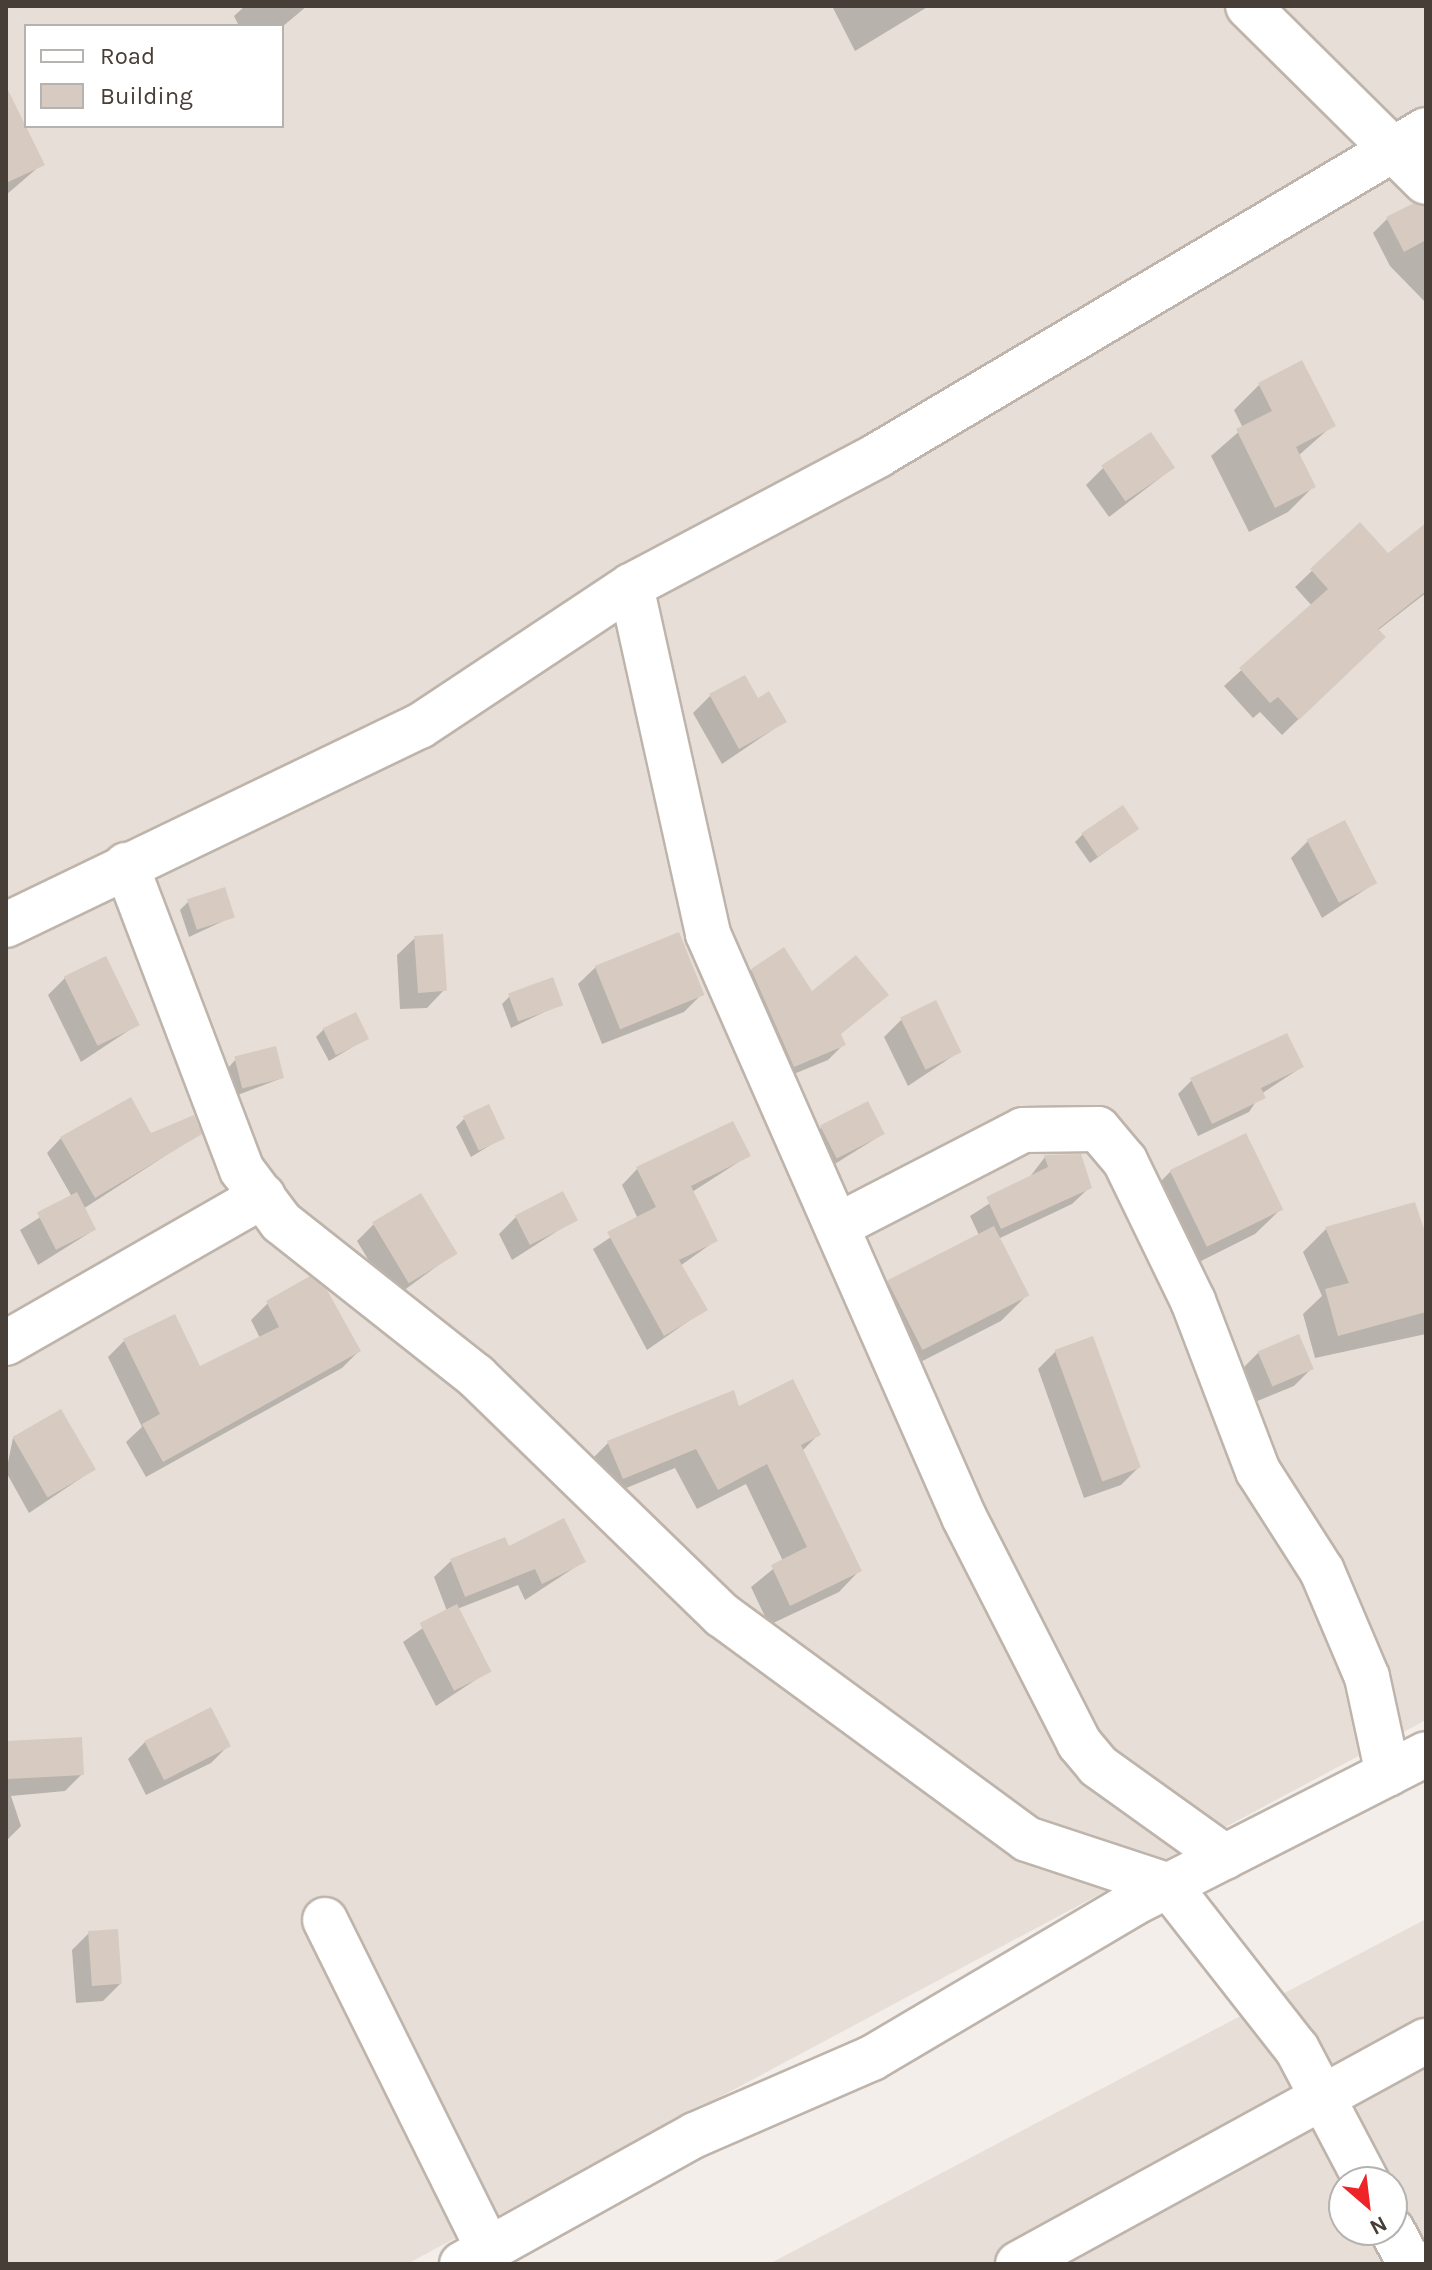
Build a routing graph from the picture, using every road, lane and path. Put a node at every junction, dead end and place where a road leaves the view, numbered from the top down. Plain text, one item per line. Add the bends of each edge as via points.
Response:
1 (1248, 6) edge
2 (1417, 154) edge
3 (631, 586) junction
4 (126, 865) junction
5 (6, 925) edge
6 (263, 1196) junction
7 (839, 1225) junction
8 (6, 1343) edge
9 (1426, 1754) edge
10 (1388, 1774) junction
11 (1225, 1857) junction
12 (1169, 1886) junction
13 (325, 1920) dead end
14 (1426, 2041) edge
15 (1325, 2102) junction
16 (1359, 2166) edge
17 (1400, 2246) edge
18 (475, 2257) edge
19 (1018, 2264) edge
20 (1410, 2264) edge

1 - 2 street
2 - 3 street via 878,455
3 - 4 street via 420,726
3 - 7 street via 708,934
4 - 5 street
4 - 6 street via 242,1170
6 - 8 street
6 - 12 street via 281,1222 477,1377 722,1615 1027,1839
7 - 10 street via 1023,1130 1098,1129 1125,1161 1193,1301 1258,1471 1322,1571 1367,1677
7 - 11 street via 964,1517 1079,1743 1098,1766
9 - 10 street
10 - 11 street
11 - 12 street
12 - 15 street via 1297,2049
12 - 18 street via 909,2038 695,2135
13 - 18 street
14 - 15 street
15 - 16 street
15 - 19 street
17 - 20 street

